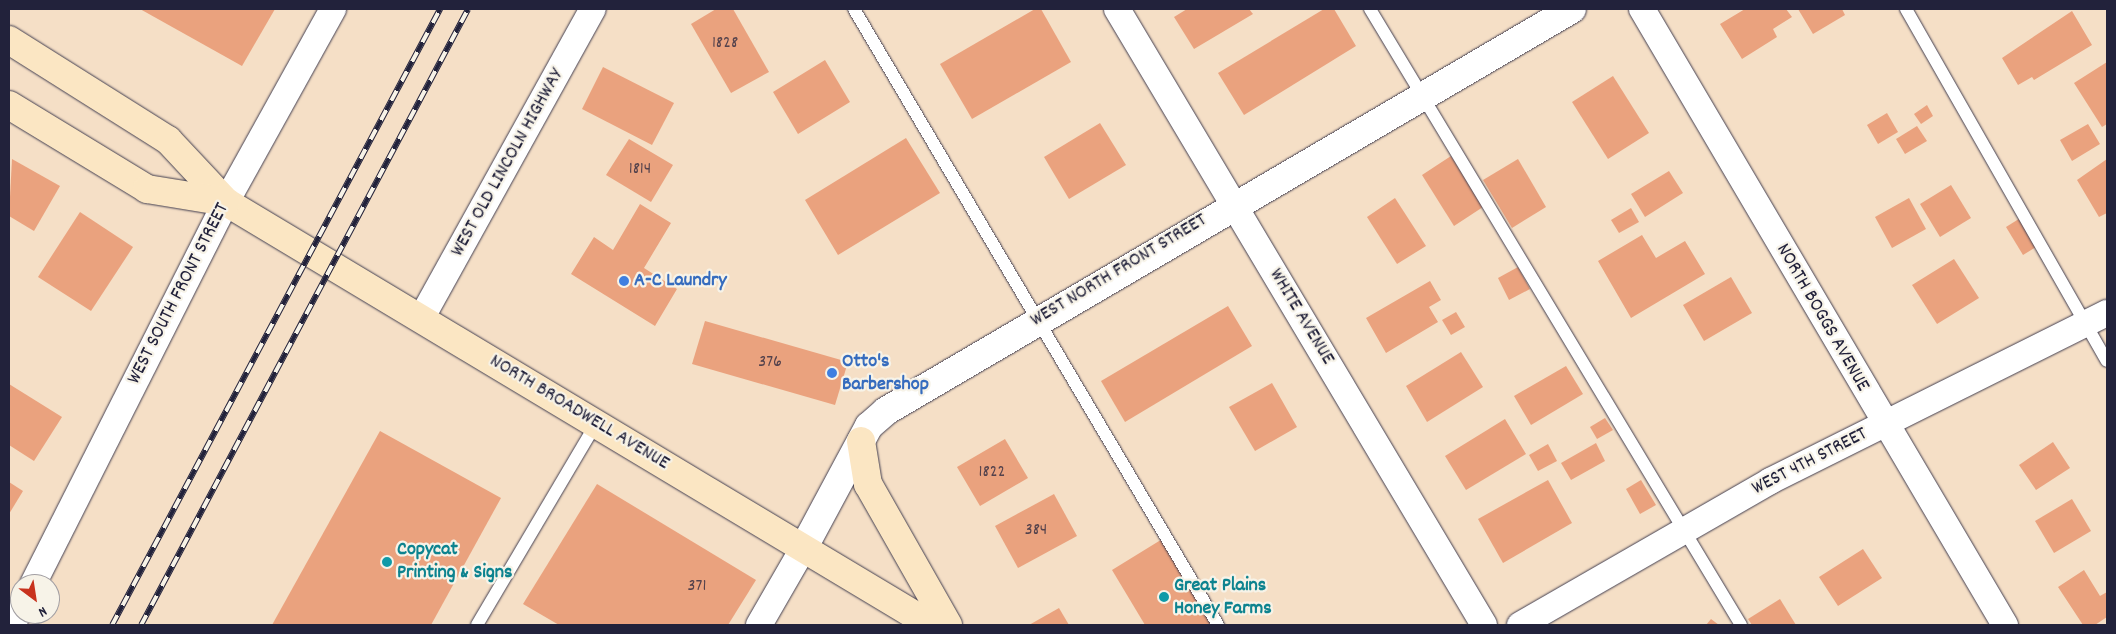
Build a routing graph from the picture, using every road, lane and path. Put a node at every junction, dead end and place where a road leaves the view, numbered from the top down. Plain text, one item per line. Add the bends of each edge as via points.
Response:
1 (333, 9) edge
2 (593, 9) edge
3 (854, 9) edge
4 (1117, 9) edge
5 (1370, 9) edge
6 (1572, 9) edge
7 (1642, 9) edge
8 (1906, 9) edge
9 (9, 40) edge
10 (1422, 95) junction
11 (9, 105) edge
12 (226, 202) junction
13 (1233, 203) junction
14 (422, 317) junction
15 (2096, 318) edge
16 (1039, 319) junction
17 (2107, 361) edge
18 (596, 424) junction
19 (1884, 424) junction
20 (861, 441) junction
21 (1684, 531) junction
22 (804, 546) junction
23 (38, 574) edge
24 (477, 625) edge
25 (759, 625) edge
26 (931, 625) edge
27 (948, 625) edge
28 (1218, 625) edge
29 (1484, 625) edge
30 (1520, 625) edge
31 (1741, 625) edge
32 (2005, 625) edge

1 - 12 street, WEST SOUTH FRONT STREET
2 - 14 street, WEST OLD LINCOLN HIGHWAY
3 - 16 lane
4 - 13 street, WHITE AVENUE
5 - 10 lane
6 - 10 street, WEST NORTH FRONT STREET
7 - 19 street, NORTH BOGGS AVENUE
8 - 15 lane
9 - 12 main road, NORTH BROADWELL AVENUE via 168,140
10 - 13 street, WEST NORTH FRONT STREET
10 - 21 lane
11 - 12 main road, NORTH BROADWELL AVENUE via 147,188
12 - 14 main road, NORTH BROADWELL AVENUE
12 - 23 street, WEST SOUTH FRONT STREET
13 - 16 street, WEST NORTH FRONT STREET
13 - 29 street, WHITE AVENUE
14 - 18 main road, NORTH BROADWELL AVENUE
15 - 17 lane
15 - 19 street, WEST 4TH STREET
16 - 20 street, WEST NORTH FRONT STREET via 886,411
16 - 28 lane
18 - 22 main road, NORTH BROADWELL AVENUE
18 - 24 lane
19 - 21 street, WEST 4TH STREET
19 - 32 street, NORTH BOGGS AVENUE
20 - 22 street, WEST NORTH FRONT STREET
20 - 27 main road via 868,484
21 - 30 street, WEST 4TH STREET
21 - 31 lane
22 - 25 street, WEST NORTH FRONT STREET
22 - 26 main road, NORTH BROADWELL AVENUE

